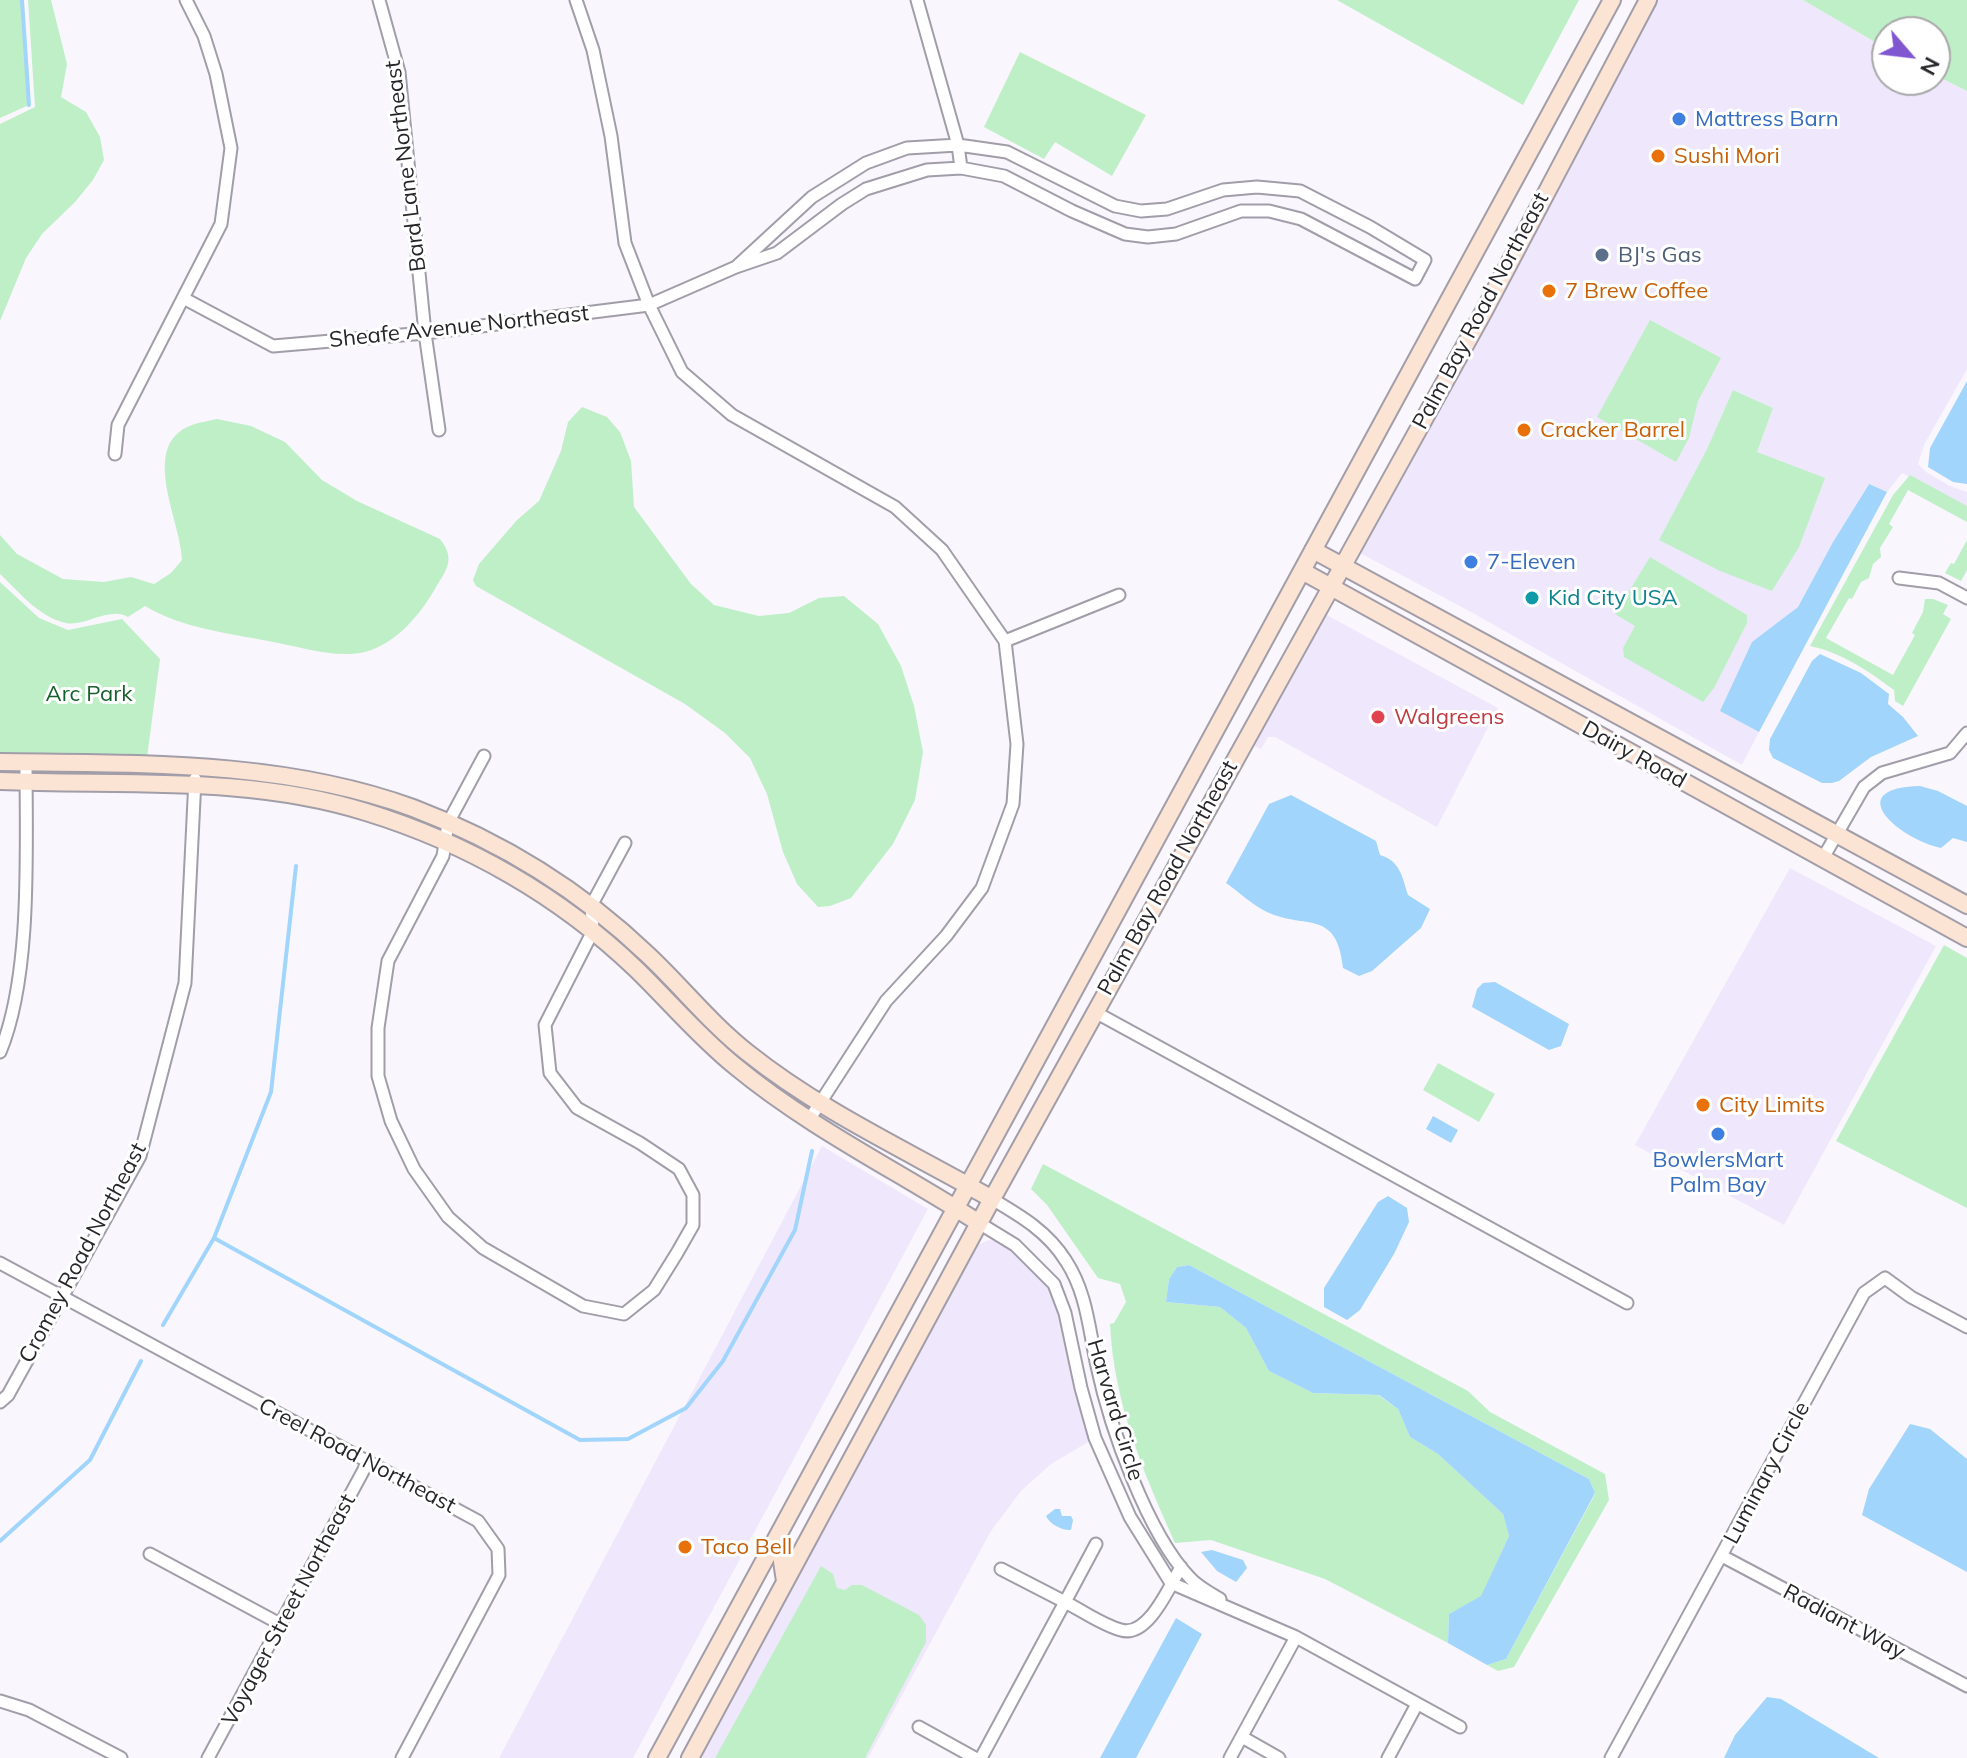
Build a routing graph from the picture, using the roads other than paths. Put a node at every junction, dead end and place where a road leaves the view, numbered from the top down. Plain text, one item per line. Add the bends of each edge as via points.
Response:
1 (186, 0) edge
2 (379, 0) edge
3 (576, 0) edge
4 (917, 0) edge
5 (1612, 0) edge
6 (1648, 0) edge
7 (958, 145) junction
8 (961, 168) junction
9 (736, 267) junction
10 (185, 299) junction
11 (649, 305) junction
12 (425, 333) junction
13 (439, 430) dead end
14 (115, 454) dead end
15 (1313, 550) junction
16 (1342, 566) junction
17 (1302, 571) junction
18 (1899, 578) dead end
19 (1329, 587) junction
20 (1119, 595) dead end
21 (1967, 598) edge
22 (1005, 641) junction
23 (1967, 733) edge
24 (1660, 738) junction
25 (1687, 753) junction
26 (484, 756) dead end
27 (0, 762) edge
28 (26, 762) junction
29 (196, 767) junction
30 (1674, 776) junction
31 (0, 781) edge
32 (26, 782) junction
33 (195, 785) junction
34 (1700, 792) junction
35 (448, 823) junction
36 (1836, 833) junction
37 (444, 840) junction
38 (625, 843) dead end
39 (1823, 858) junction
40 (1967, 905) edge
41 (591, 906) junction
42 (593, 931) junction
43 (1967, 938) edge
44 (1082, 975) junction
45 (1095, 1012) junction
46 (0, 1052) edge
47 (818, 1104) junction
48 (809, 1120) junction
49 (968, 1185) junction
50 (992, 1199) junction
51 (956, 1208) junction
52 (979, 1223) junction
53 (0, 1263) edge
54 (64, 1297) junction
55 (1627, 1303) dead end
56 (1967, 1327) edge
57 (0, 1402) edge
58 (368, 1462) junction
59 (798, 1498) junction
60 (772, 1544) junction
61 (1096, 1544) dead end
62 (805, 1546) junction
63 (150, 1554) dead end
64 (1722, 1556) junction
65 (1181, 1567) junction
66 (1001, 1569) dead end
67 (785, 1581) junction
68 (1171, 1583) junction
69 (1065, 1602) junction
70 (1247, 1617) junction
71 (282, 1625) junction
72 (1296, 1637) junction
73 (1967, 1686) edge
74 (0, 1701) edge
75 (1417, 1704) junction
76 (919, 1727) dead end
77 (1460, 1727) dead end
78 (1242, 1737) junction
79 (121, 1758) edge
80 (208, 1758) edge
81 (402, 1758) edge
82 (657, 1758) edge
83 (690, 1758) edge
84 (975, 1758) edge
85 (981, 1758) edge
86 (1230, 1758) edge
87 (1279, 1758) edge
88 (1388, 1758) edge
89 (1611, 1758) edge

1 - 10 street via 212,61 231,148 221,224
2 - 12 street, Bard Lane Northeast via 399,72
3 - 11 street via 605,107 625,243
4 - 7 street
5 - 15 main road, Palm Bay Road Northeast
6 - 16 main road, Palm Bay Road Northeast
7 - 8 street
7 - 8 street, Sheafe Avenue Northeast via 1007,152 1115,206 1141,211 1167,209 1223,190 1300,191 1425,260 1415,279 1325,230 1269,211 1241,211 1176,234 1125,234 1004,176
7 - 9 street, Sheafe Avenue Northeast via 907,148 866,163 812,197
8 - 9 street, Sheafe Avenue Northeast via 927,170 866,189 777,253
9 - 11 street, Sheafe Avenue Northeast
10 - 12 street, Sheafe Avenue Northeast via 273,346
10 - 14 street via 118,425
11 - 12 street, Sheafe Avenue Northeast
11 - 22 street via 682,372 732,415 895,507 942,550
12 - 13 street, Bard Lane Northeast
15 - 16 main road, Dairy Road
15 - 17 main road, Palm Bay Road Northeast
16 - 19 main road, Palm Bay Road Northeast
16 - 24 main road, Dairy Road
17 - 19 main road, Dairy Road
17 - 44 main road, Palm Bay Road Northeast
18 - 21 street via 1939,583
19 - 30 main road, Dairy Road
19 - 45 main road, Palm Bay Road Northeast
20 - 22 street
22 - 47 street via 1017,744 1013,804 982,888 886,1001
23 - 36 street via 1950,753 1882,773 1864,787
24 - 25 main road, Dairy Road
24 - 30 main road
25 - 34 main road
25 - 36 main road, Dairy Road
26 - 35 street
27 - 28 main road
28 - 29 main road
28 - 32 street
29 - 33 street, Cromey Road Northeast
29 - 35 main road via 302,778 371,794
30 - 34 main road, Dairy Road
31 - 32 main road
32 - 33 main road
32 - 46 street via 23,941 9,1031
33 - 37 main road via 297,795 364,811
33 - 54 street, Cromey Road Northeast via 185,983 140,1156
34 - 39 main road, Dairy Road
35 - 37 street
35 - 41 main road via 511,853
36 - 39 street
36 - 40 main road, Dairy Road
37 - 42 main road via 504,870
37 - 42 street via 443,856 388,961 378,1028 378,1076 391,1121 414,1169 448,1217 483,1248 583,1306 624,1314 654,1290 677,1253 693,1225 693,1195 679,1169 577,1108 550,1073 545,1025
38 - 41 street
39 - 43 main road, Dairy Road
41 - 42 street
41 - 47 main road via 744,1050
42 - 48 main road via 734,1065
44 - 45 main road
44 - 49 main road, Palm Bay Road Northeast
45 - 50 main road, Palm Bay Road Northeast
45 - 55 street
47 - 48 street
47 - 49 main road
48 - 51 main road
49 - 50 main road
49 - 51 main road, Palm Bay Road Northeast
50 - 52 main road, Palm Bay Road Northeast
50 - 65 street, Harvard Circle via 1042,1231 1067,1262 1086,1303 1118,1435 1145,1506
51 - 52 main road
51 - 59 main road, Palm Bay Road Northeast
52 - 62 main road, Palm Bay Road Northeast
52 - 68 street, Harvard Circle via 1015,1245 1054,1284 1095,1438 1130,1517
53 - 54 street, Creel Road Northeast
54 - 57 street, Cromey Road Northeast
54 - 58 street, Creel Road Northeast
56 - 64 street, Luminary Circle via 1885,1278 1864,1293
58 - 71 street, Voyager Street Northeast
58 - 81 street, Creel Road Northeast via 478,1521 498,1549 499,1575
59 - 60 main road, Palm Bay Road Northeast
59 - 62 main road via 798,1533
60 - 67 main road via 780,1548
60 - 82 main road, Palm Bay Road Northeast
61 - 69 street
62 - 67 main road, Palm Bay Road Northeast
63 - 71 street
64 - 73 street, Radiant Way
64 - 89 street, Luminary Circle
65 - 68 street
65 - 70 street, Harvard Circle
66 - 69 street
67 - 83 main road, Palm Bay Road Northeast
68 - 69 street via 1148,1622 1137,1630 1122,1631
68 - 70 street, Harvard Circle
69 - 85 street
70 - 72 street, Harvard Circle
71 - 80 street, Voyager Street Northeast
72 - 75 street, Harvard Circle
72 - 78 street
74 - 79 street via 29,1710
75 - 77 street, Harvard Circle
75 - 88 street
76 - 84 street
78 - 86 street
78 - 87 street

